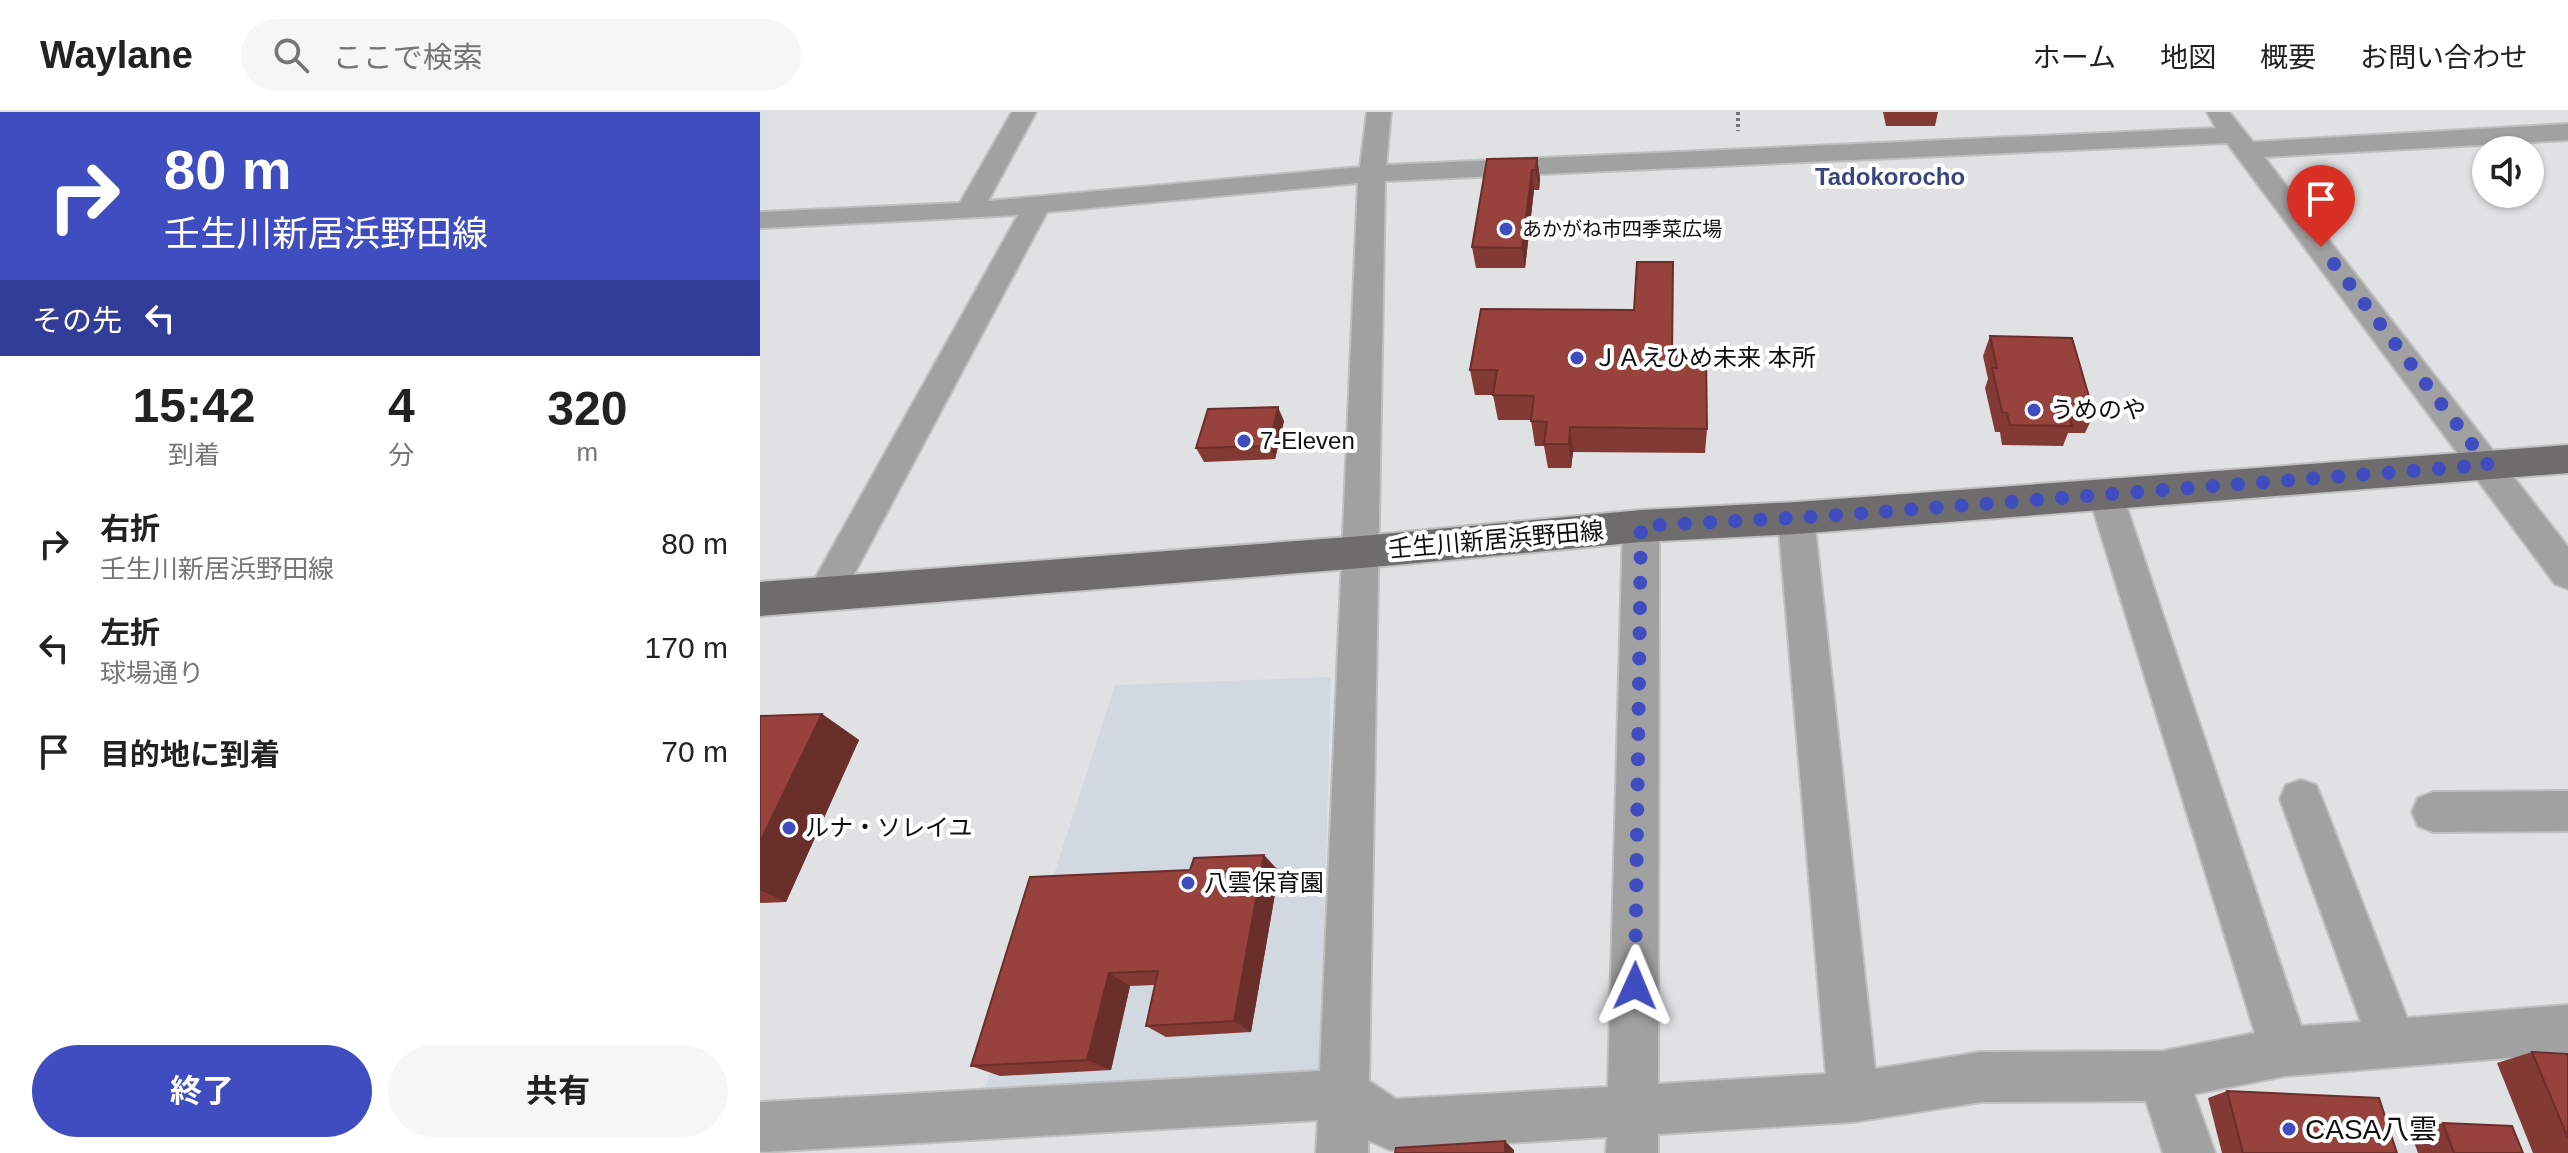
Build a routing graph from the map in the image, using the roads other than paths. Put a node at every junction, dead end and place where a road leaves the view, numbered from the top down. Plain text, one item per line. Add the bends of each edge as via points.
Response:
1 (1024, 112) edge
2 (1379, 112) edge
3 (2216, 112) edge
4 (2568, 132) edge
5 (2241, 142) junction
6 (1372, 174) junction
7 (1037, 205) junction
8 (969, 211) junction
9 (760, 220) edge
10 (2568, 459) edge
11 (2488, 465) junction
12 (2106, 496) junction
13 (1796, 518) junction
14 (1641, 526) junction
15 (1362, 552) junction
16 (2568, 574) edge
17 (825, 593) junction
18 (760, 599) edge
19 (2301, 799) dead end
20 (2568, 811) edge
21 (2433, 812) dead end
22 (2568, 1029) edge
23 (2393, 1044) junction
24 (2285, 1052) junction
25 (2163, 1076) junction
26 (1345, 1094) junction
27 (1853, 1097) junction
28 (760, 1127) edge
29 (1632, 1130) edge
30 (1342, 1153) edge
31 (2189, 1153) edge

1 - 8 street
2 - 6 street
3 - 5 street
4 - 5 street
5 - 6 street
5 - 11 street
6 - 7 street
6 - 15 street
7 - 8 street
7 - 17 street
8 - 9 street
10 - 11 main road, 壬生川新居浜野田線
11 - 12 main road, 壬生川新居浜野田線
11 - 16 street
12 - 13 main road, 壬生川新居浜野田線
12 - 24 street
13 - 14 main road, 壬生川新居浜野田線
13 - 27 street
14 - 15 main road, 壬生川新居浜野田線
14 - 29 street
15 - 17 main road, 壬生川新居浜野田線
15 - 26 street
17 - 18 main road, 壬生川新居浜野田線
19 - 23 street
20 - 21 street
22 - 23 street
23 - 24 street
24 - 25 street
25 - 27 street via 1981,1077
25 - 31 street
26 - 28 street
26 - 29 street via 1390,1125
26 - 30 street
27 - 29 street

